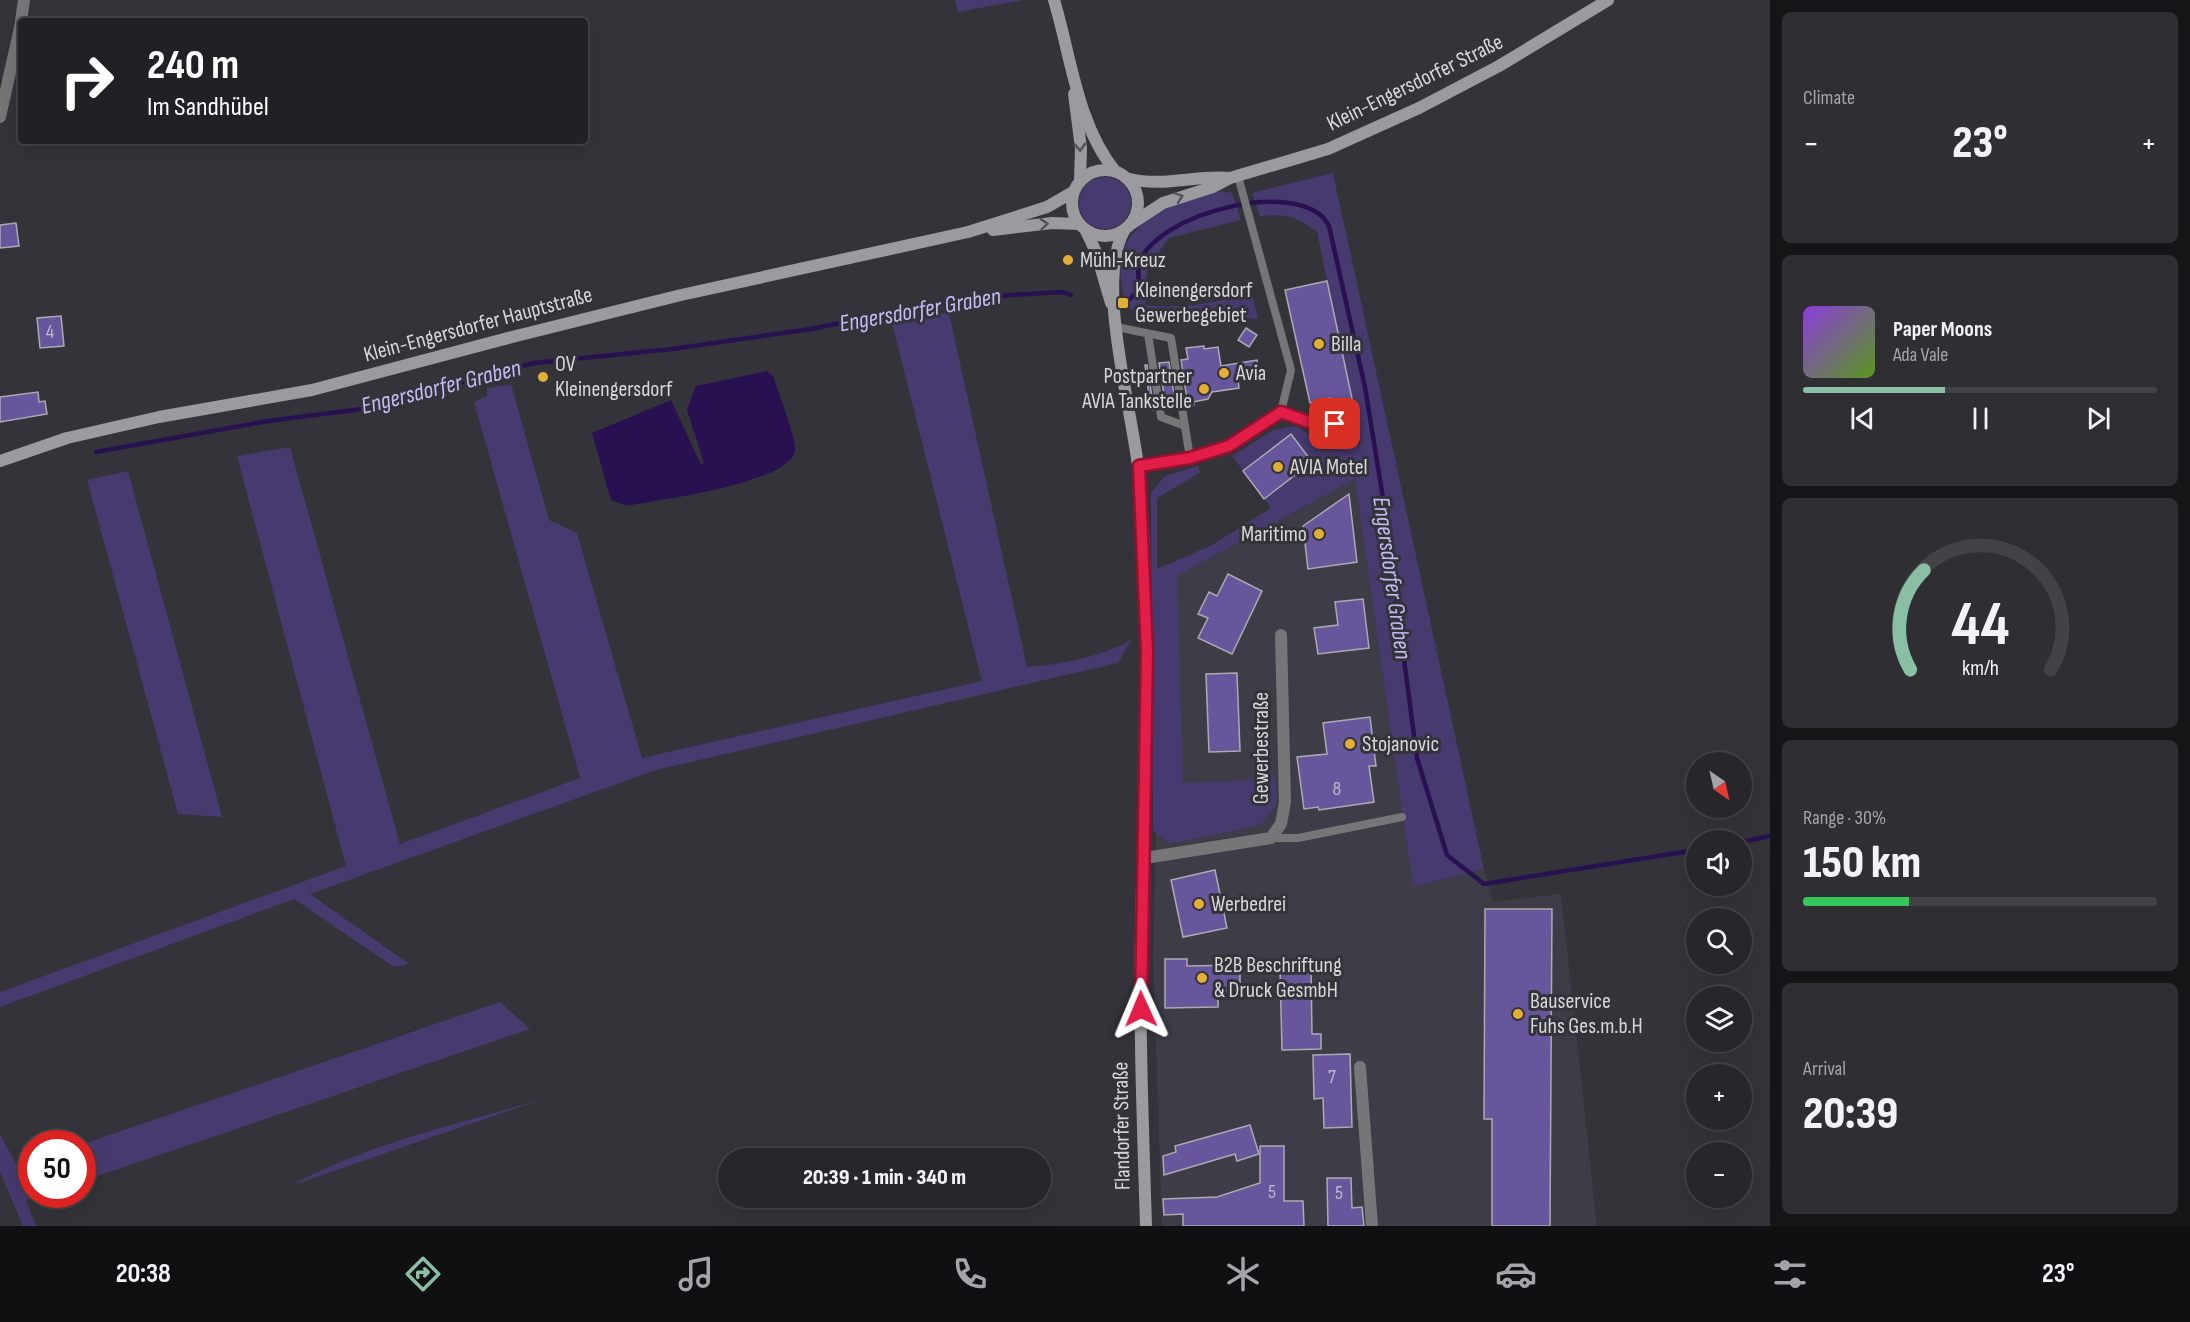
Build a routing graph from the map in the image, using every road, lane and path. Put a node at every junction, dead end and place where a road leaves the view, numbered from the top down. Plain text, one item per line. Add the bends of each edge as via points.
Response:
1 (24, 0) edge
2 (1054, 0) edge
3 (1608, 0) edge
4 (22, 18) edge
5 (18, 36) edge
6 (1072, 72) junction
7 (0, 117) edge
8 (1115, 171) junction
9 (1234, 177) junction
10 (1130, 179) junction
11 (1076, 187) junction
12 (1083, 227) junction
13 (1128, 227) junction
14 (968, 232) junction
15 (1113, 307) junction
16 (1116, 327) junction
17 (1148, 334) junction
18 (1281, 412) junction
19 (1348, 422) dead end
20 (1185, 426) junction
21 (1190, 458) junction
22 (0, 461) edge
23 (1139, 466) junction
24 (1281, 635) dead end
25 (1402, 817) dead end
26 (1271, 838) junction
27 (1145, 858) junction
28 (1360, 1067) dead end
29 (1146, 1226) edge
30 (1372, 1226) edge

1 - 4 street
2 - 6 main road
3 - 9 main road, Klein-Engersdorfer Straße via 1499,66 1419,108 1328,149
5 - 7 street
6 - 8 main road via 1095,139
6 -> 11 main road via 1081,148
8 - 10 main road
8 - 11 main road via 1096,171
9 - 10 main road, Klein-Engersdorfer Straße via 1157,183
13 -> 9 main road, Klein-Engersdorfer Straße via 1163,203
9 - 18 lane via 1249,212 1291,370
10 - 13 main road via 1139,203
11 - 12 main road via 1073,212
11 - 14 main road via 1039,210
12 - 13 main road via 1104,237
14 -> 12 main road via 1052,223
12 - 15 main road, Flandorfer Straße via 1096,252
13 - 15 main road, Flandorfer Straße via 1115,257
14 - 22 main road, Klein-Engersdorfer Hauptstraße via 681,295 312,390 67,438
15 - 16 main road, Flandorfer Straße
16 - 17 lane
16 - 23 main road, Flandorfer Straße
17 - 20 lane via 1161,417
17 - 20 lane via 1171,338
18 - 19 street via 1323,427
18 - 21 street via 1229,446
20 - 21 lane
21 - 23 street
23 - 27 main road, Flandorfer Straße via 1147,652
24 - 26 street, Gewerbestraße via 1285,802 1281,824
25 - 26 lane via 1298,838
26 - 27 street, Gewerbestraße
27 - 29 main road, Flandorfer Straße via 1141,969
28 - 30 street

